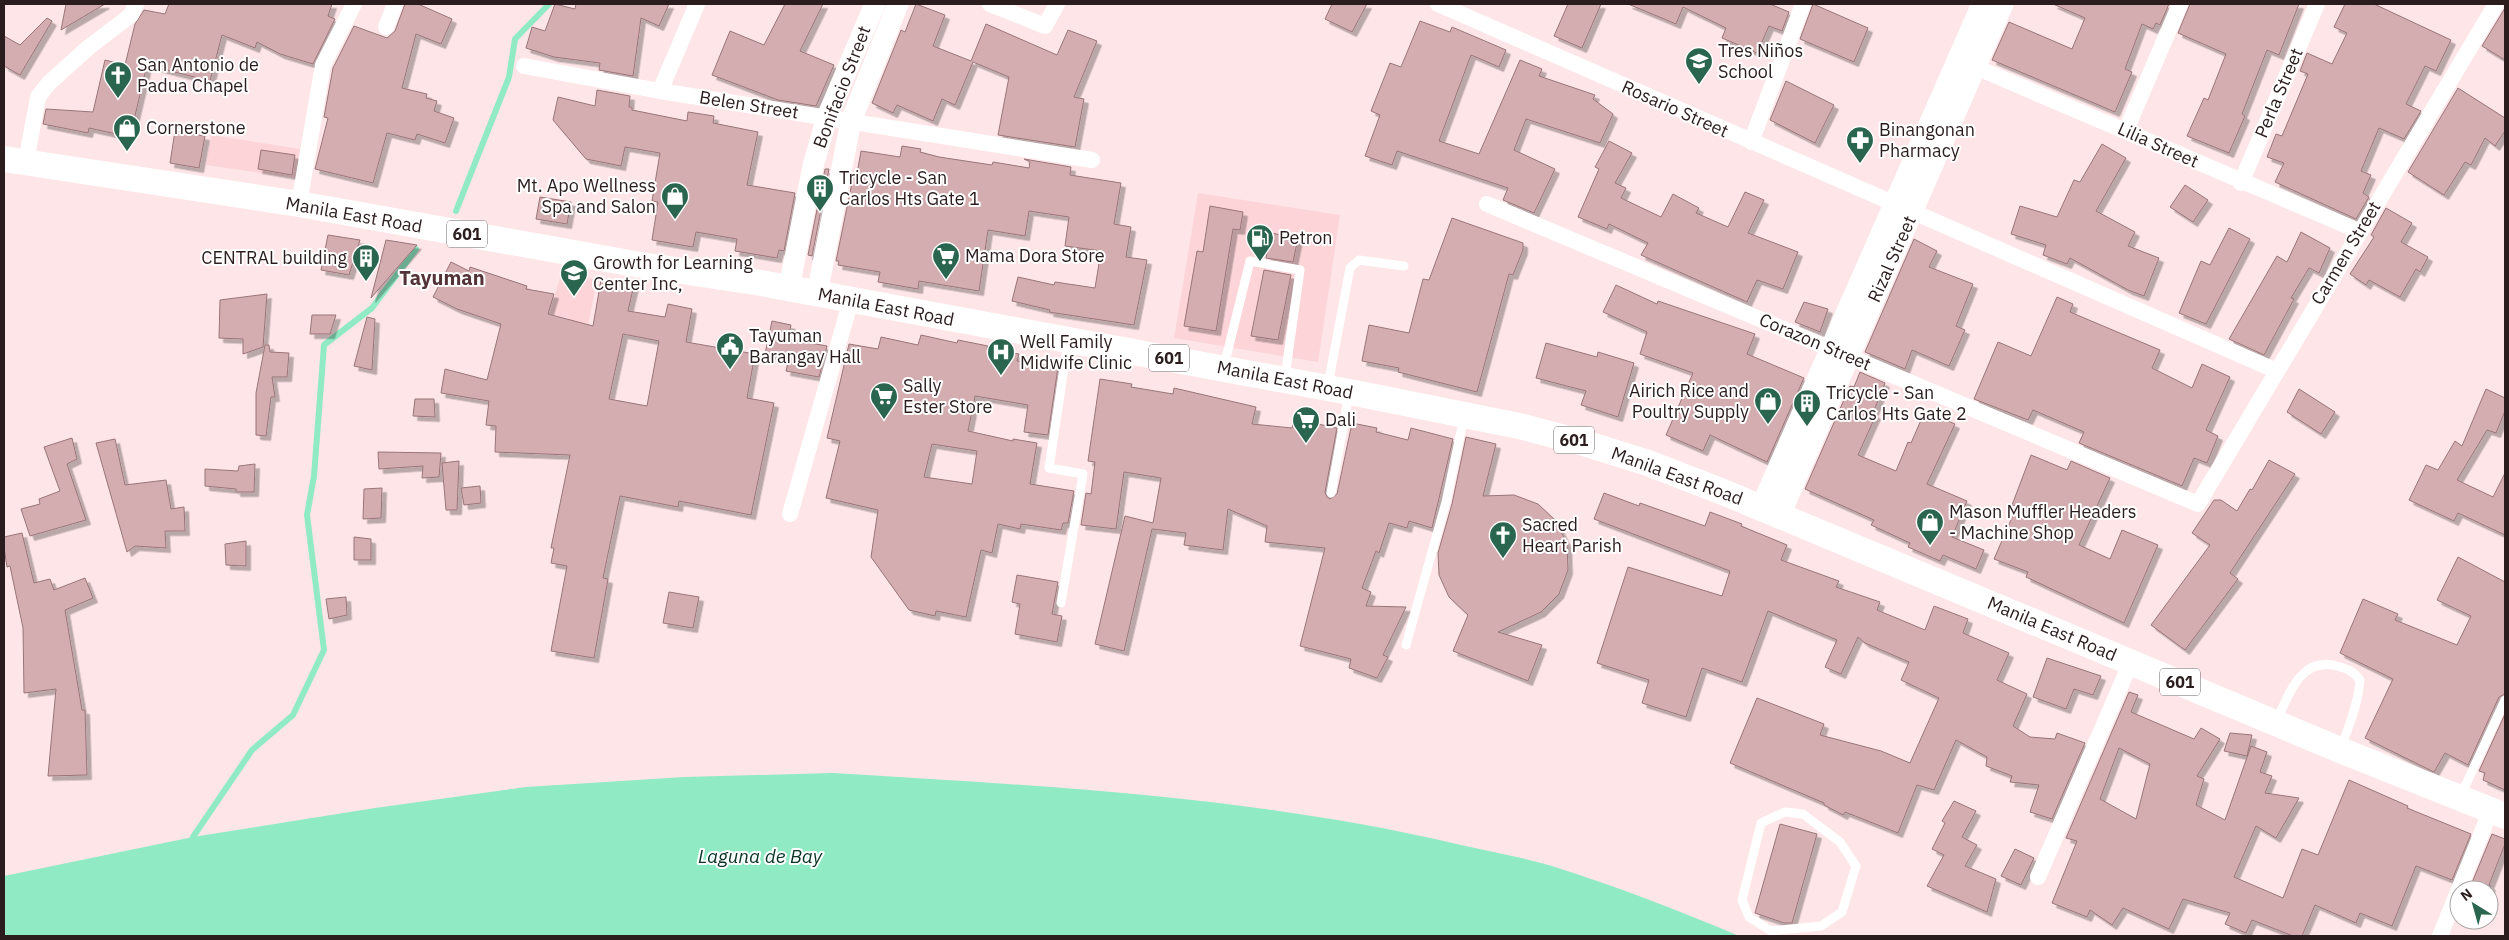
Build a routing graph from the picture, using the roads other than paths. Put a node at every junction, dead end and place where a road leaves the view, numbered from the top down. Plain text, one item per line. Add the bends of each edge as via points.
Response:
1 (136, 4) edge
2 (354, 4) edge
3 (395, 4) edge
4 (697, 4) edge
5 (875, 4) edge
6 (898, 4) edge
7 (990, 4) edge
8 (1057, 4) edge
9 (1438, 4) edge
10 (1803, 4) edge
11 (1982, 4) edge
12 (2003, 4) edge
13 (2180, 4) edge
14 (2317, 4) edge
15 (2496, 4) edge
16 (386, 27) dead end
17 (1966, 64) junction
18 (524, 66) dead end
19 (660, 91) junction
20 (827, 117) junction
21 (851, 121) junction
22 (2126, 130) junction
23 (1751, 142) junction
24 (1092, 160) dead end
25 (15, 161) edge
26 (2241, 183) junction
27 (1893, 203) junction
28 (299, 204) junction
29 (1487, 204) dead end
30 (1913, 212) junction
31 (2359, 231) junction
32 (1404, 266) dead end
33 (789, 288) junction
34 (817, 294) junction
35 (851, 300) junction
36 (1068, 341) junction
37 (1839, 352) junction
38 (1223, 368) junction
39 (2276, 371) junction
40 (1285, 380) junction
41 (1338, 390) junction
42 (1465, 414) junction
43 (1331, 493) dead end
44 (2198, 504) joint
45 (1770, 511) junction
46 (790, 514) dead end
47 (1061, 603) dead end
48 (1406, 646) dead end
49 (2131, 662) junction
50 (2505, 700) edge
51 (2276, 723) junction
52 (2340, 750) junction
53 (2460, 798) junction
54 (2498, 813) edge
55 (1803, 814) joint
56 (2038, 877) dead end
57 (2440, 936) edge

1 - 25 street via 131,15 82,53 38,97
2 - 28 street via 324,65
3 - 16 street
4 - 19 street
5 - 20 street, Bonifacio Street
6 - 21 street, Bonifacio Street
7 - 8 street via 1045,26
9 - 23 street, Rosario Street
10 - 23 street
11 - 17 street, Rizal Street
12 - 17 street, Rizal Street
13 - 22 street
14 - 26 street, Perla Street
15 - 31 street, Carmen Street
17 - 22 street, Lilia Street
17 - 27 street, Rizal Street
17 - 30 street, Rizal Street
18 - 19 street, Belen Street
19 - 20 street, Belen Street
20 - 21 street, Belen Street
20 - 33 street, Bonifacio Street via 813,166
21 - 24 street, Belen Street
21 - 34 street, Bonifacio Street
22 - 26 street, Lilia Street
23 - 27 street, Rosario Street
25 - 28 main road, Manila East Road / 601
26 - 31 street, Lilia Street
27 - 30 street, Rosario Street
27 - 37 street, Rizal Street
28 - 33 main road, Manila East Road / 601
29 - 37 street, Corazon Street
30 - 37 street, Rizal Street
30 - 39 street, Rosario Street
31 - 39 street, Carmen Street
32 - 41 lane via 1359,260 1350,268
33 - 34 main road, Manila East Road / 601
34 - 35 main road, Manila East Road / 601
35 - 36 main road, Manila East Road / 601
35 - 46 street
36 - 38 main road, Manila East Road / 601
36 - 47 lane via 1049,468 1083,474
37 - 44 street, Corazon Street
37 - 45 street, Rizal Street
38 - 40 main road, Manila East Road / 601
38 - 40 lane via 1250,261 1300,270
39 - 44 street, Carmen Street
40 - 41 main road, Manila East Road / 601
41 - 42 main road, Manila East Road / 601
41 - 43 lane
42 - 45 main road, Manila East Road / 601 via 1648,462
42 - 48 lane via 1446,502
45 - 49 main road, Manila East Road / 601
49 - 51 main road, Manila East Road / 601
49 - 56 street
50 - 53 lane
51 - 52 main road, Manila East Road / 601
51 - 52 lane via 2301,674 2312,666 2327,663 2352,670 2360,680 2359,693
52 - 53 main road, Manila East Road / 601
53 - 54 main road, Manila East Road / 601
54 - 57 street
55 - 55 lane via 1785,812 1761,822 1742,900 1749,917 1771,931 1821,926 1842,912 1856,866 1840,842

